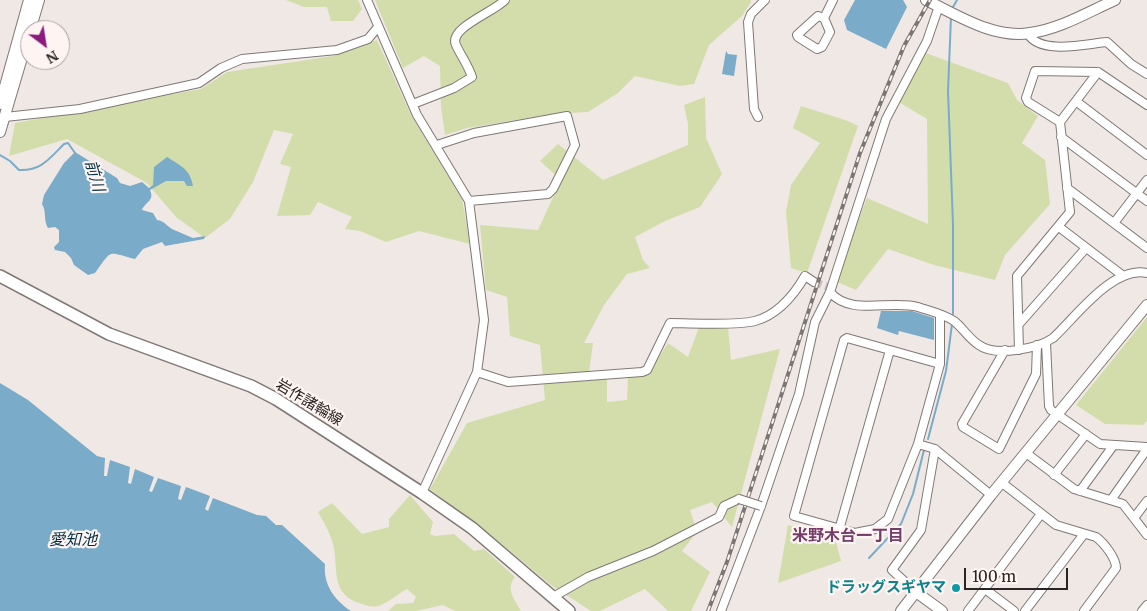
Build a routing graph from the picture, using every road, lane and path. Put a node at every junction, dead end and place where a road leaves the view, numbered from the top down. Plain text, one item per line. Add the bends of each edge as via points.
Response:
1 (29, 0) edge
2 (39, 0) edge
3 (367, 0) edge
4 (504, 0) edge
5 (765, 0) edge
6 (833, 0) edge
7 (926, 0) edge
8 (1116, 0) edge
9 (938, 6) junction
10 (824, 18) junction
11 (378, 28) junction
12 (1028, 34) junction
13 (1098, 72) junction
14 (1147, 74) edge
15 (1077, 102) junction
16 (0, 104) edge
17 (413, 104) junction
18 (1147, 105) edge
19 (5, 117) junction
20 (758, 117) dead end
21 (1060, 122) junction
22 (0, 132) edge
23 (1061, 137) junction
24 (437, 145) junction
25 (1147, 155) edge
26 (1147, 180) edge
27 (1067, 188) junction
28 (1137, 193) junction
29 (469, 201) junction
30 (1147, 201) edge
31 (1114, 223) junction
32 (1059, 227) junction
33 (1086, 248) junction
34 (1147, 248) edge
35 (1147, 273) edge
36 (1122, 275) junction
37 (0, 276) edge
38 (814, 282) tunnel mouth
39 (830, 292) junction
40 (1147, 305) edge
41 (940, 314) junction
42 (1019, 324) junction
43 (1046, 343) junction
44 (1037, 345) junction
45 (890, 350) junction
46 (1005, 350) junction
47 (1019, 350) junction
48 (940, 364) junction
49 (477, 372) junction
50 (1057, 415) junction
51 (1086, 434) junction
52 (918, 444) junction
53 (1113, 446) junction
54 (1147, 448) edge
55 (936, 449) junction
56 (1026, 453) junction
57 (1054, 475) junction
58 (1001, 482) junction
59 (1080, 491) junction
60 (422, 493) junction
61 (991, 495) junction
62 (1111, 500) junction
63 (1147, 501) edge
64 (761, 506) junction
65 (1041, 514) junction
66 (1134, 518) junction
67 (839, 530) junction
68 (1084, 534) junction
69 (1147, 536) edge
70 (985, 589) junction
71 (916, 592) junction
72 (553, 597) junction
73 (1147, 605) edge
74 (569, 611) edge
75 (721, 611) edge
76 (901, 611) edge
77 (942, 611) edge
78 (968, 611) edge
79 (1014, 611) edge
80 (1025, 611) edge
81 (1084, 611) edge
82 (1142, 611) edge

1 - 16 street
2 - 19 street
3 - 11 street
4 - 17 street via 490,12 465,24 455,38 472,77 454,88
5 - 20 street via 751,14 748,22 754,109
6 - 10 street
7 - 9 street
8 - 12 street via 1049,29
9 - 12 street via 997,30
9 - 39 street via 927,41 886,119
10 - 10 street via 830,32 820,49 798,37 797,34 818,16
11 - 17 street
11 - 19 street via 368,39 337,50 242,59 199,83 80,108
12 - 14 street via 1042,45 1064,47 1107,42
13 - 15 street
13 - 18 street
13 - 21 street via 1035,71 1026,98
15 - 21 street
15 - 25 street
17 - 24 street
19 - 22 street
21 - 23 street
23 - 27 street
23 - 28 street
24 - 29 street
24 - 29 street via 474,133 567,116 575,145 548,194
26 - 28 street
27 - 31 street
27 - 32 street via 1070,212
28 - 30 street
28 - 31 street
29 - 49 street via 484,320
31 - 34 street
32 - 33 street
32 - 42 street via 1016,276
33 - 36 street
33 - 42 street
35 - 36 street
36 - 43 street
37 - 60 main road, 岩作諸輪線 via 109,334 251,386
38 - 49 street via 805,276 795,294 776,310 755,321 670,323 647,370 642,372 508,382
39 - 41 street via 841,302 915,306
39 - 64 street via 815,322 799,394
40 - 50 street
41 - 46 street via 954,321 979,346
41 - 48 street
42 - 47 street
43 - 44 street
43 - 50 street via 1049,406
44 - 46 street via 1036,374 999,449 962,424
44 - 47 street
45 - 48 street
45 - 67 street
45 - 67 street via 847,338 844,340 803,482 794,516
46 - 47 street
48 - 52 street
49 - 60 street
50 - 51 street
50 - 56 street
51 - 53 street via 1100,444
51 - 57 street
52 - 55 street
52 - 67 street via 888,519 866,532
53 - 54 street
53 - 59 street
54 - 62 street
55 - 61 street
55 - 71 street via 921,530 892,570
56 - 57 street
56 - 58 street
57 - 59 street
58 - 61 street
58 - 65 street
59 - 62 street
60 - 72 main road, 岩作諸輪線 via 498,548
61 - 71 street
62 - 66 street via 1123,504
63 - 66 street
64 - 72 street, bridge via 739,499 724,506 720,517 653,551 573,584
64 - 75 street
65 - 68 street via 1056,525
65 - 70 street
66 - 69 street
68 - 80 street
68 - 81 street via 1102,541 1116,565
70 - 78 street
70 - 79 street
71 - 76 street
71 - 77 street
72 - 74 main road, 岩作諸輪線
73 - 82 street

